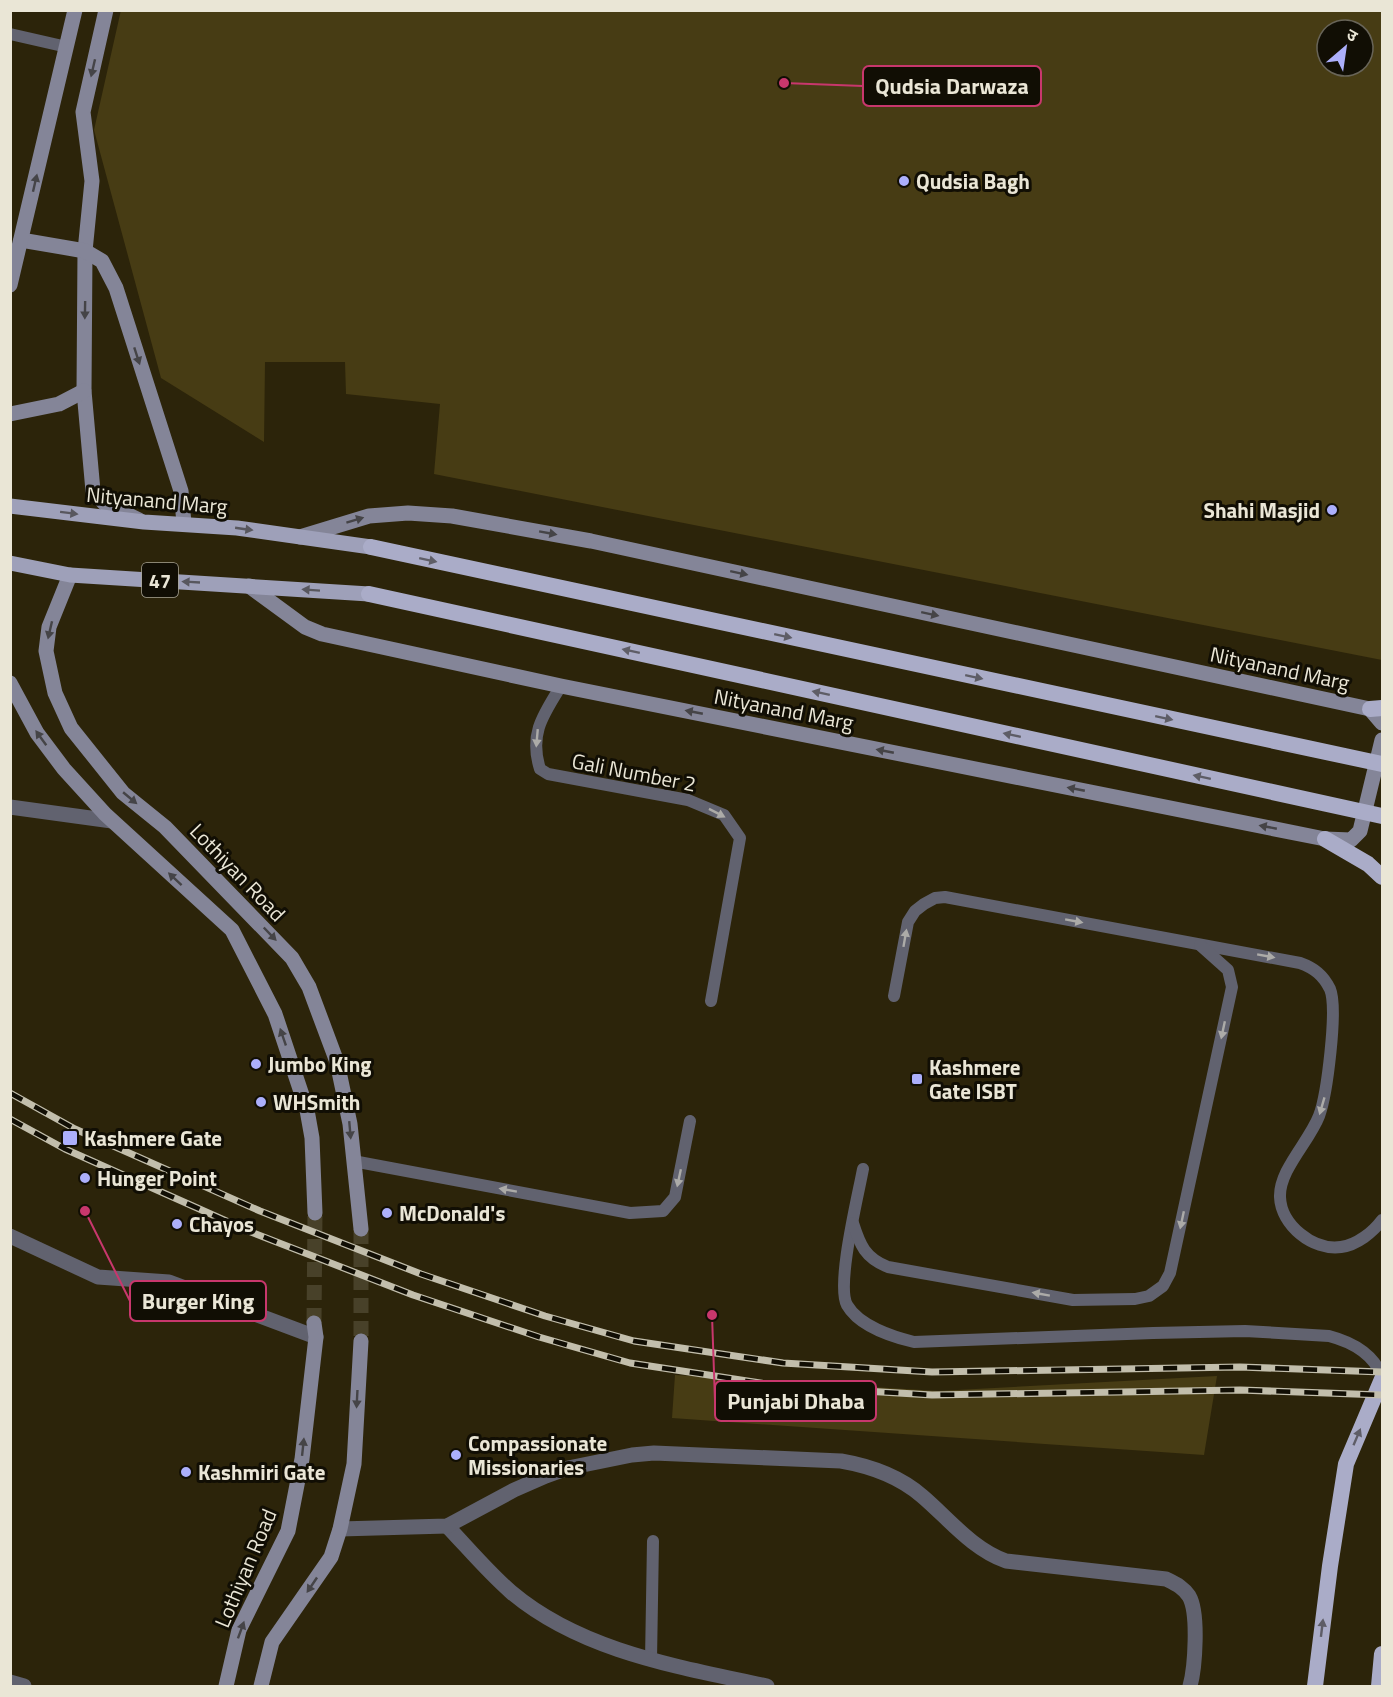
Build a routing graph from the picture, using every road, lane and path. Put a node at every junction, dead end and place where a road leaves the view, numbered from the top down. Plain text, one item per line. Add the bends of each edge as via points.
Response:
1 (75, 10) edge
2 (106, 10) edge
3 (10, 34) edge
4 (67, 47) junction
5 (21, 240) junction
6 (85, 251) junction
7 (10, 285) edge
8 (84, 391) junction
9 (10, 414) edge
10 (10, 506) edge
11 (144, 522) junction
12 (184, 523) junction
13 (300, 537) junction
14 (371, 547) joint
15 (10, 563) edge
16 (70, 575) junction
17 (249, 586) junction
18 (369, 594) joint
19 (10, 683) edge
20 (561, 686) junction
21 (1376, 708) edge
22 (1383, 723) edge
23 (1383, 740) edge
24 (1383, 764) edge
25 (10, 807) edge
26 (1383, 816) edge
27 (112, 821) junction
28 (1325, 839) junction
29 (1383, 877) edge
30 (1199, 944) junction
31 (894, 996) dead end
32 (711, 1001) dead end
33 (690, 1121) dead end
34 (353, 1161) junction
35 (862, 1169) dead end
36 (315, 1213) tunnel mouth
37 (1383, 1220) edge
38 (853, 1223) junction
39 (361, 1229) tunnel mouth
40 (10, 1236) edge
41 (315, 1330) joint
42 (361, 1341) tunnel mouth
43 (1383, 1377) edge
44 (447, 1526) junction
45 (340, 1529) junction
46 (652, 1541) dead end
47 (1383, 1654) edge
48 (651, 1660) junction
49 (715, 1681) edge
50 (10, 1682) edge
51 (24, 1686) edge
52 (226, 1686) edge
53 (261, 1686) edge
54 (767, 1686) edge
55 (1190, 1686) edge
56 (1316, 1686) edge
57 (1379, 1686) edge

1 - 4 main road
2 -> 6 main road via 83,112 92,181
3 - 4 lane
5 -> 4 main road
5 - 6 main road
5 - 7 main road
6 -> 8 main road
6 -> 12 main road via 102,261 116,288 181,491
8 - 9 main road via 59,404
8 - 11 main road via 93,491 104,503
10 -> 11 main road, Nityanand Marg
11 - 12 main road, Nityanand Marg
12 -> 13 main road, Nityanand Marg
13 - 14 main road, Nityanand Marg
13 -> 21 main road, Nityanand Marg via 369,516 452,516 591,541
14 -> 24 highway
15 - 16 main road, 47
17 -> 16 main road, 47
16 -> 34 main road, Lothiyan Road via 49,627 46,651 55,693 71,728 123,793 165,827 292,958 309,987 337,1062
18 -> 17 main road, 47
17 - 20 main road, Nityanand Marg via 305,627 322,634
26 -> 18 highway
27 -> 19 main road via 36,733
28 -> 20 main road, Nityanand Marg
20 -> 32 lane, Gali Number 2 via 537,729 540,770 688,800 724,814 740,838
21 - 22 main road
23 - 28 main road, Nityanand Marg via 1360,831 1351,840
25 - 27 street
36 -> 27 main road via 307,1110 275,1014 243,951 232,930
28 - 29 highway
31 -> 30 lane via 908,922 915,911 935,898
30 -> 37 lane via 1300,963 1320,974 1334,1003 1326,1093 1312,1131 1284,1178 1281,1206 1298,1232 1331,1247 1360,1240
30 -> 38 lane via 1224,965 1232,987 1170,1273 1163,1286 1149,1296 1135,1299 1073,1300 888,1267 869,1257
33 -> 34 lane via 675,1197 663,1211 650,1213 630,1213
34 - 39 main road, Lothiyan Road
35 - 38 lane
38 - 43 lane via 843,1294 857,1316 873,1328 901,1339 914,1342 1245,1332 1329,1336 1370,1357
40 - 41 street via 99,1277 169,1282
52 -> 41 main road, Lothiyan Road via 239,1630 288,1531 302,1459
42 -> 45 main road via 354,1464
56 -> 43 highway via 1346,1464
44 - 45 street
44 - 48 street via 511,1592 536,1610 568,1629
44 - 55 street via 546,1476 632,1455 863,1464 921,1495 942,1516 1005,1561 1166,1579 1180,1586 1193,1604 1195,1621
45 -> 53 main road via 331,1557 272,1642
46 - 48 lane
47 - 57 highway
48 - 49 street
49 - 54 street
50 - 51 street

